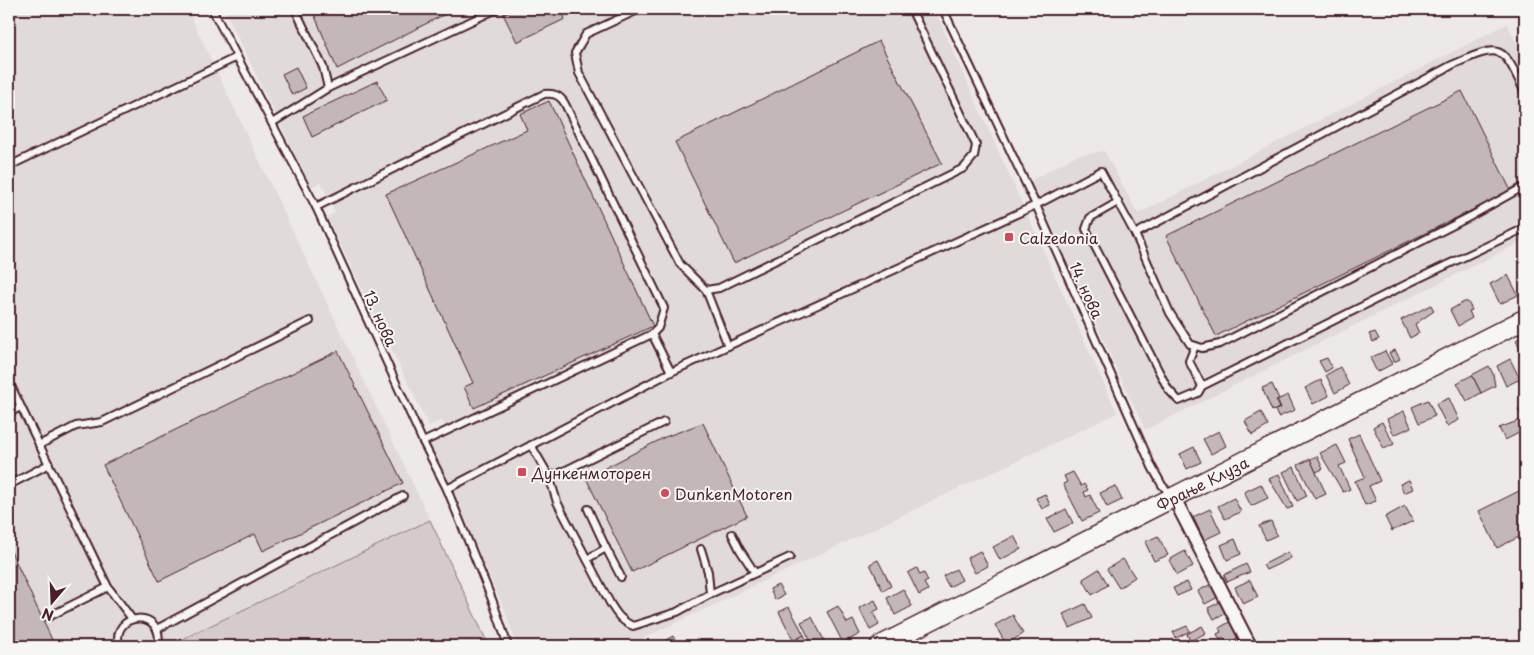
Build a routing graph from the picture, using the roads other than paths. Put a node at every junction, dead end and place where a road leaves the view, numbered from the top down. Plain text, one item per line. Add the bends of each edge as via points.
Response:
1 (212, 9) edge
2 (295, 9) edge
3 (497, 9) edge
4 (640, 9) edge
5 (911, 9) edge
6 (943, 9) edge
7 (237, 57) junction
8 (328, 88) junction
9 (1525, 93) edge
10 (272, 123) junction
11 (9, 166) edge
12 (1525, 186) edge
13 (1118, 202) junction
14 (1036, 205) junction
15 (316, 206) junction
16 (1525, 228) edge
17 (1134, 234) junction
18 (706, 290) junction
19 (1525, 319) edge
20 (310, 322) dead end
21 (652, 334) junction
22 (728, 346) junction
23 (1196, 346) junction
24 (671, 372) junction
25 (9, 382) edge
26 (1202, 386) junction
27 (20, 407) junction
28 (9, 413) edge
29 (664, 422) dead end
30 (423, 442) junction
31 (39, 445) junction
32 (531, 445) junction
33 (48, 464) junction
34 (549, 476) junction
35 (9, 485) edge
36 (447, 489) junction
37 (403, 496) dead end
38 (1174, 498) junction
39 (588, 509) dead end
40 (732, 534) dead end
41 (606, 548) junction
42 (701, 549) dead end
43 (790, 557) dead end
44 (587, 559) junction
45 (755, 573) junction
46 (621, 578) dead end
47 (108, 587) junction
48 (710, 594) junction
49 (48, 617) dead end
50 (132, 619) junction
51 (156, 629) junction
52 (118, 646) edge
53 (158, 646) edge
54 (508, 646) edge
55 (880, 646) edge
56 (1250, 646) edge

1 - 7 lane, 13. нова
2 - 8 lane via 323,67
3 - 8 lane
4 - 18 lane via 586,34 574,53 578,73 680,264
5 - 18 lane via 976,145 974,156 956,172 719,288
6 - 14 lane, 14. нова
7 - 10 lane, 13. нова
7 - 11 lane
8 - 10 lane
9 - 17 lane via 1510,60 1498,52 1485,51 1452,65
10 - 15 lane, 13. нова
12 - 23 lane via 1220,344
13 - 14 lane via 1101,170
13 - 17 lane
13 - 26 lane via 1090,218 1086,229 1175,398 1179,402 1198,393
14 - 22 lane
14 - 38 lane, 14. нова via 1152,468 1162,486
15 - 21 lane via 544,94 553,93 565,104 664,308 658,328
15 - 30 lane, 13. нова
16 - 26 lane
17 - 23 lane via 1170,313 1190,344
18 - 22 lane
19 - 38 main road, Фрање Клуза
20 - 31 lane via 102,422 76,426
21 - 24 lane
21 - 30 lane
22 - 24 lane
23 - 26 lane via 1190,361
24 - 32 lane
25 - 27 lane
27 - 28 lane
27 - 31 lane
29 - 34 lane
30 - 36 lane, 13. нова
31 - 33 lane
32 - 34 lane
32 - 36 lane
33 - 35 lane
33 - 47 lane
34 - 44 lane via 557,502
36 - 54 lane, 13. нова
37 - 51 lane
38 - 55 main road, Фрање Клуза
38 - 56 street
39 - 41 lane
40 - 45 lane
41 - 44 lane
41 - 46 lane
42 - 48 lane
43 - 45 lane
44 - 48 lane via 616,614 633,626 676,612
45 - 48 lane
47 - 49 lane
47 - 50 lane
50 - 51 lane via 143,619
50 - 52 lane via 122,627
51 - 53 lane

